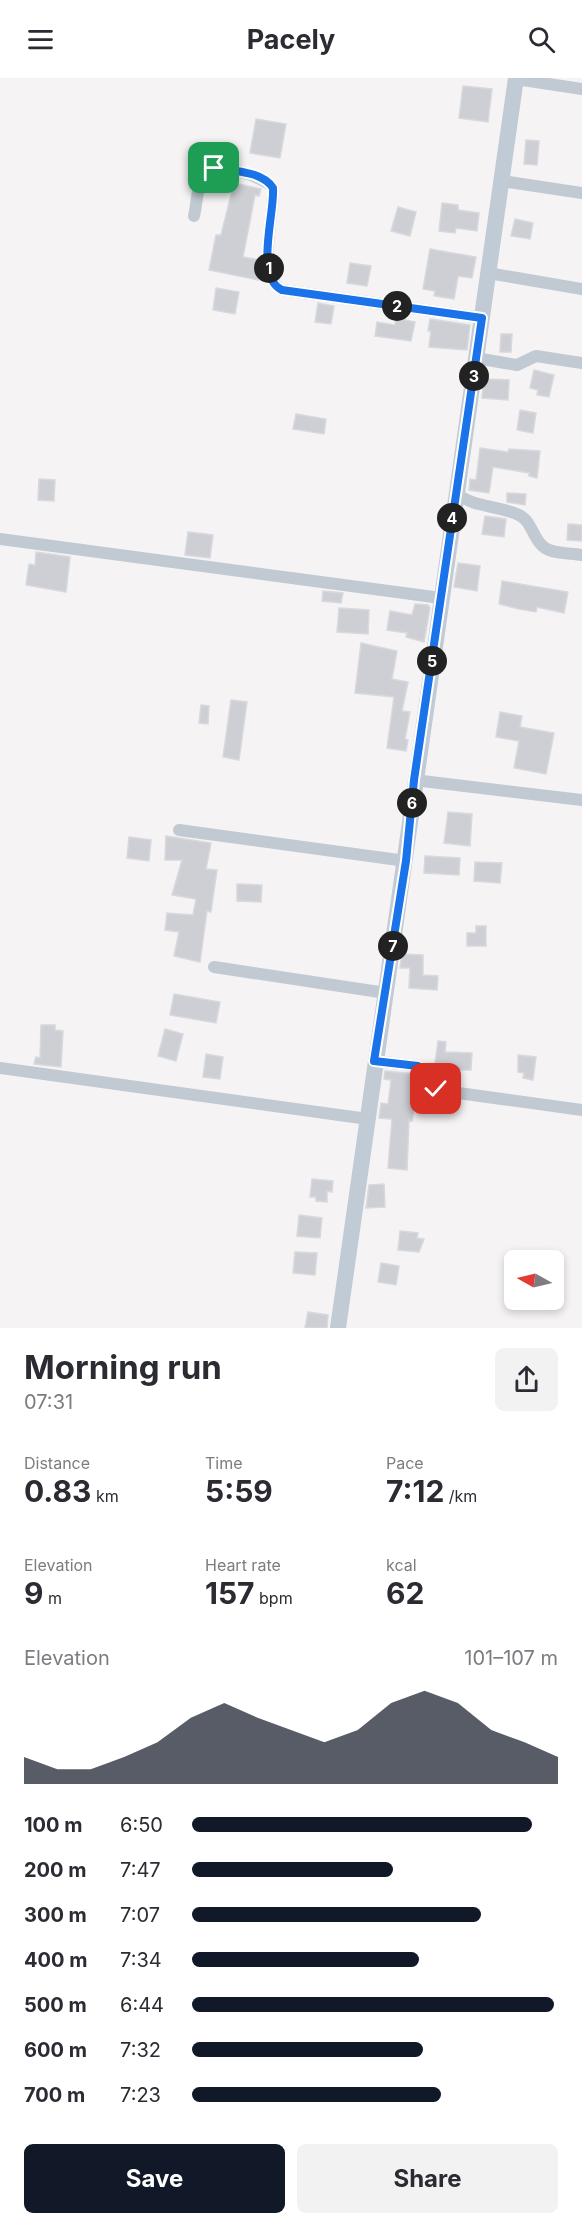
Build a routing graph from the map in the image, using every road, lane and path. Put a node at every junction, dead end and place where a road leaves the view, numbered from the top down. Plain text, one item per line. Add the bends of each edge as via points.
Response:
1 (516, 78) edge
2 (582, 89) edge
3 (502, 180) junction
4 (582, 193) edge
5 (194, 216) dead end
6 (488, 273) junction
7 (582, 288) edge
8 (482, 318) junction
9 (476, 358) junction
10 (582, 363) edge
11 (456, 493) junction
12 (0, 539) edge
13 (582, 555) edge
14 (441, 598) junction
15 (414, 780) junction
16 (582, 800) edge
17 (179, 830) dead end
18 (406, 861) junction
19 (214, 967) dead end
20 (387, 993) junction
21 (374, 1061) junction
22 (0, 1068) edge
23 (582, 1110) edge
24 (368, 1119) junction
25 (338, 1328) edge

1 - 2 street
1 - 3 street
3 - 4 street
3 - 6 street
5 - 8 street via 202,176 207,170 249,174 269,182 273,188 268,261 275,286
6 - 7 street
6 - 8 street
8 - 9 street
9 - 10 street via 517,365 536,356
9 - 11 street
11 - 13 street via 474,504 522,517 548,550
11 - 14 street
12 - 14 street
14 - 15 street
15 - 16 street
15 - 18 street
17 - 18 street
18 - 20 street
19 - 20 street
20 - 21 street
21 - 23 street via 418,1066 430,1086 444,1091
21 - 24 street
22 - 24 street
24 - 25 street

